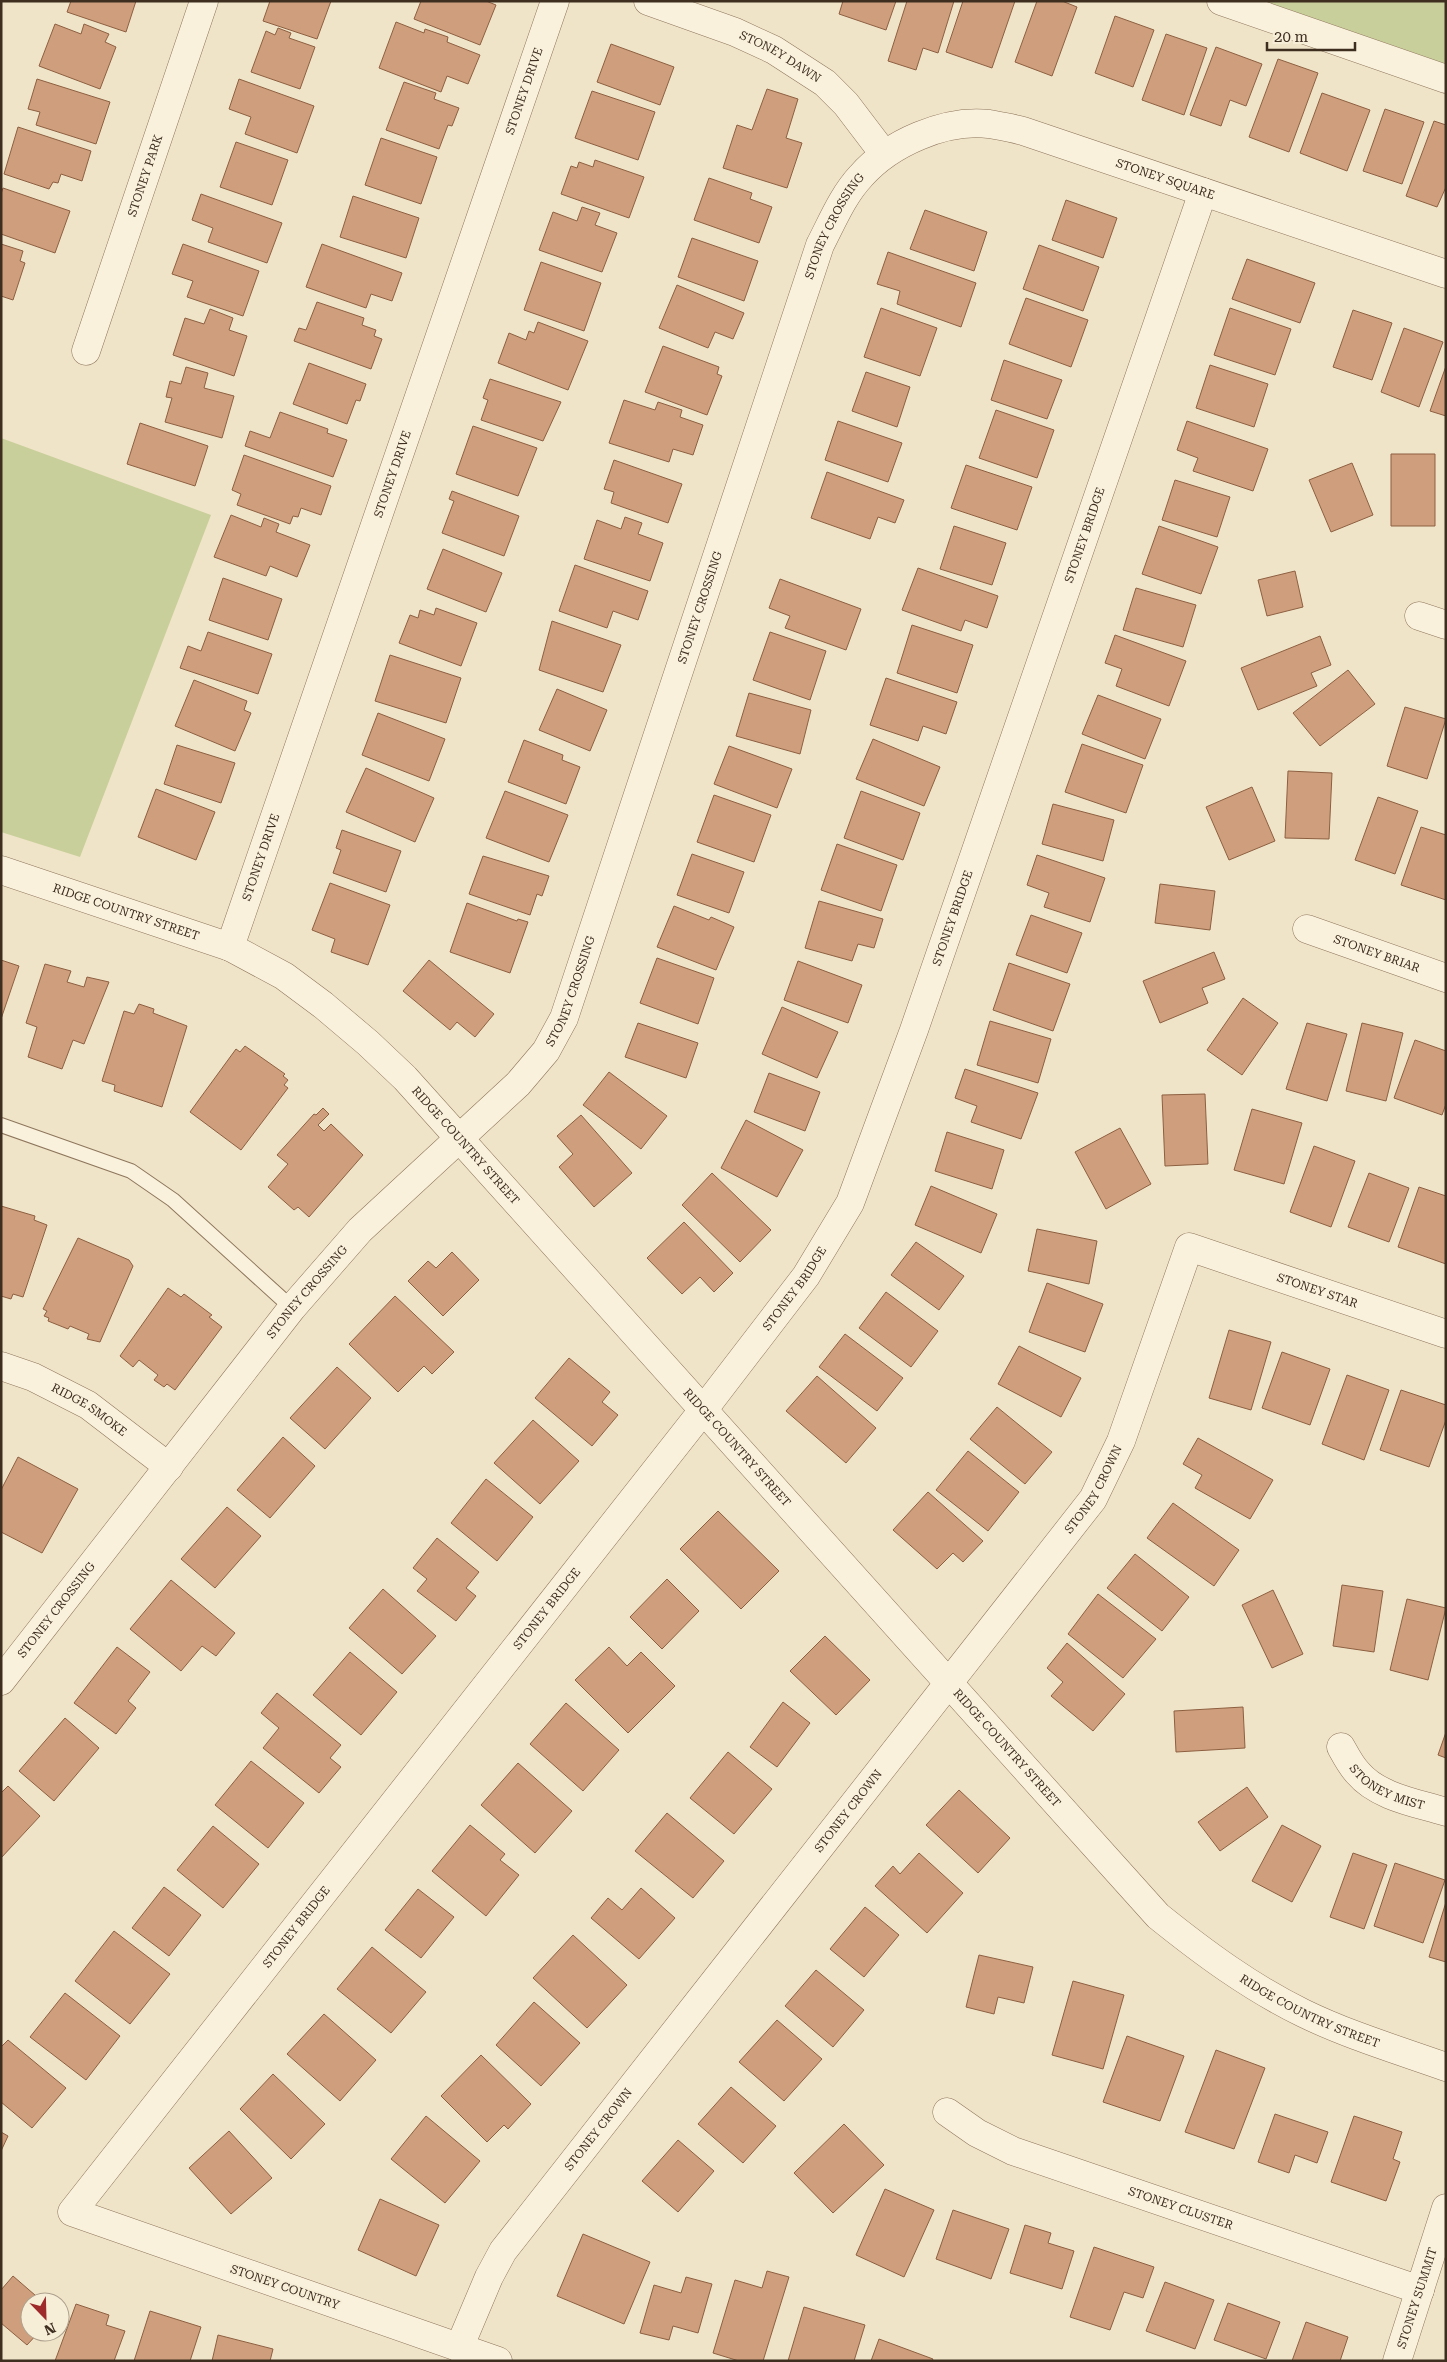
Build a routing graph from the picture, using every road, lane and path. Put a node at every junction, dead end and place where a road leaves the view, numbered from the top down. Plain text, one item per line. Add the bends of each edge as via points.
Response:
1 (204, 1) edge
2 (554, 1) edge
3 (648, 1) edge
4 (1221, 1) edge
5 (1446, 79) edge
6 (884, 154) junction
7 (1203, 192) junction
8 (1446, 274) edge
9 (86, 351) dead end
10 (1419, 616) dead end
11 (1446, 625) edge
12 (1, 870) edge
13 (1307, 929) dead end
14 (230, 947) junction
15 (1446, 978) edge
16 (1, 1125) edge
17 (459, 1139) junction
18 (1189, 1247) joint
19 (292, 1308) junction
20 (1446, 1334) edge
21 (1, 1366) edge
22 (704, 1409) junction
23 (169, 1468) junction
24 (1, 1681) edge
25 (949, 1681) junction
26 (1341, 1747) dead end
27 (1446, 1812) edge
28 (1446, 2066) edge
29 (948, 2112) dead end
30 (1446, 2208) edge
31 (72, 2212) joint
32 (1420, 2290) junction
33 (459, 2348) junction
34 (498, 2361) edge
35 (1397, 2361) edge

1 - 9 street, STONEY PARK
2 - 14 street, STONEY DRIVE
3 - 6 street, STONEY DAWN via 735,32 774,50 825,83 846,104
4 - 5 street
6 - 7 street, STONEY SQUARE via 923,135 956,126 988,124 1023,131
6 - 17 street, STONEY CROSSING via 860,176 820,245 564,1018 546,1051 518,1084
7 - 8 street, STONEY SQUARE
7 - 22 street, STONEY BRIDGE via 914,1030 850,1203 806,1276
10 - 11 street
12 - 14 street, RIDGE COUNTRY STREET
13 - 15 street, STONEY BRIAR
14 - 17 street, RIDGE COUNTRY STREET via 284,976 368,1043 405,1078
16 - 19 lane via 131,1172 173,1200
17 - 19 street, STONEY CROSSING via 360,1230
17 - 22 street, RIDGE COUNTRY STREET
18 - 20 street, STONEY STAR
18 - 25 street, STONEY CROWN via 1121,1440 1093,1499
19 - 23 street, STONEY CROSSING
21 - 23 street, RIDGE SMOKE via 33,1377 88,1404
22 - 25 street, RIDGE COUNTRY STREET
22 - 31 street, STONEY BRIDGE
23 - 24 street, STONEY CROSSING
25 - 28 street, RIDGE COUNTRY STREET via 1158,1916 1208,1956 1304,2014
25 - 33 street, STONEY CROWN via 503,2251
26 - 27 street, STONEY MIST via 1358,1773 1371,1785 1396,1797
29 - 32 street, STONEY CLUSTER via 978,2133 1013,2151
30 - 32 street, STONEY SUMMIT
31 - 33 street, STONEY COUNTRY
32 - 35 street, STONEY SUMMIT
33 - 34 street, STONEY COUNTRY

